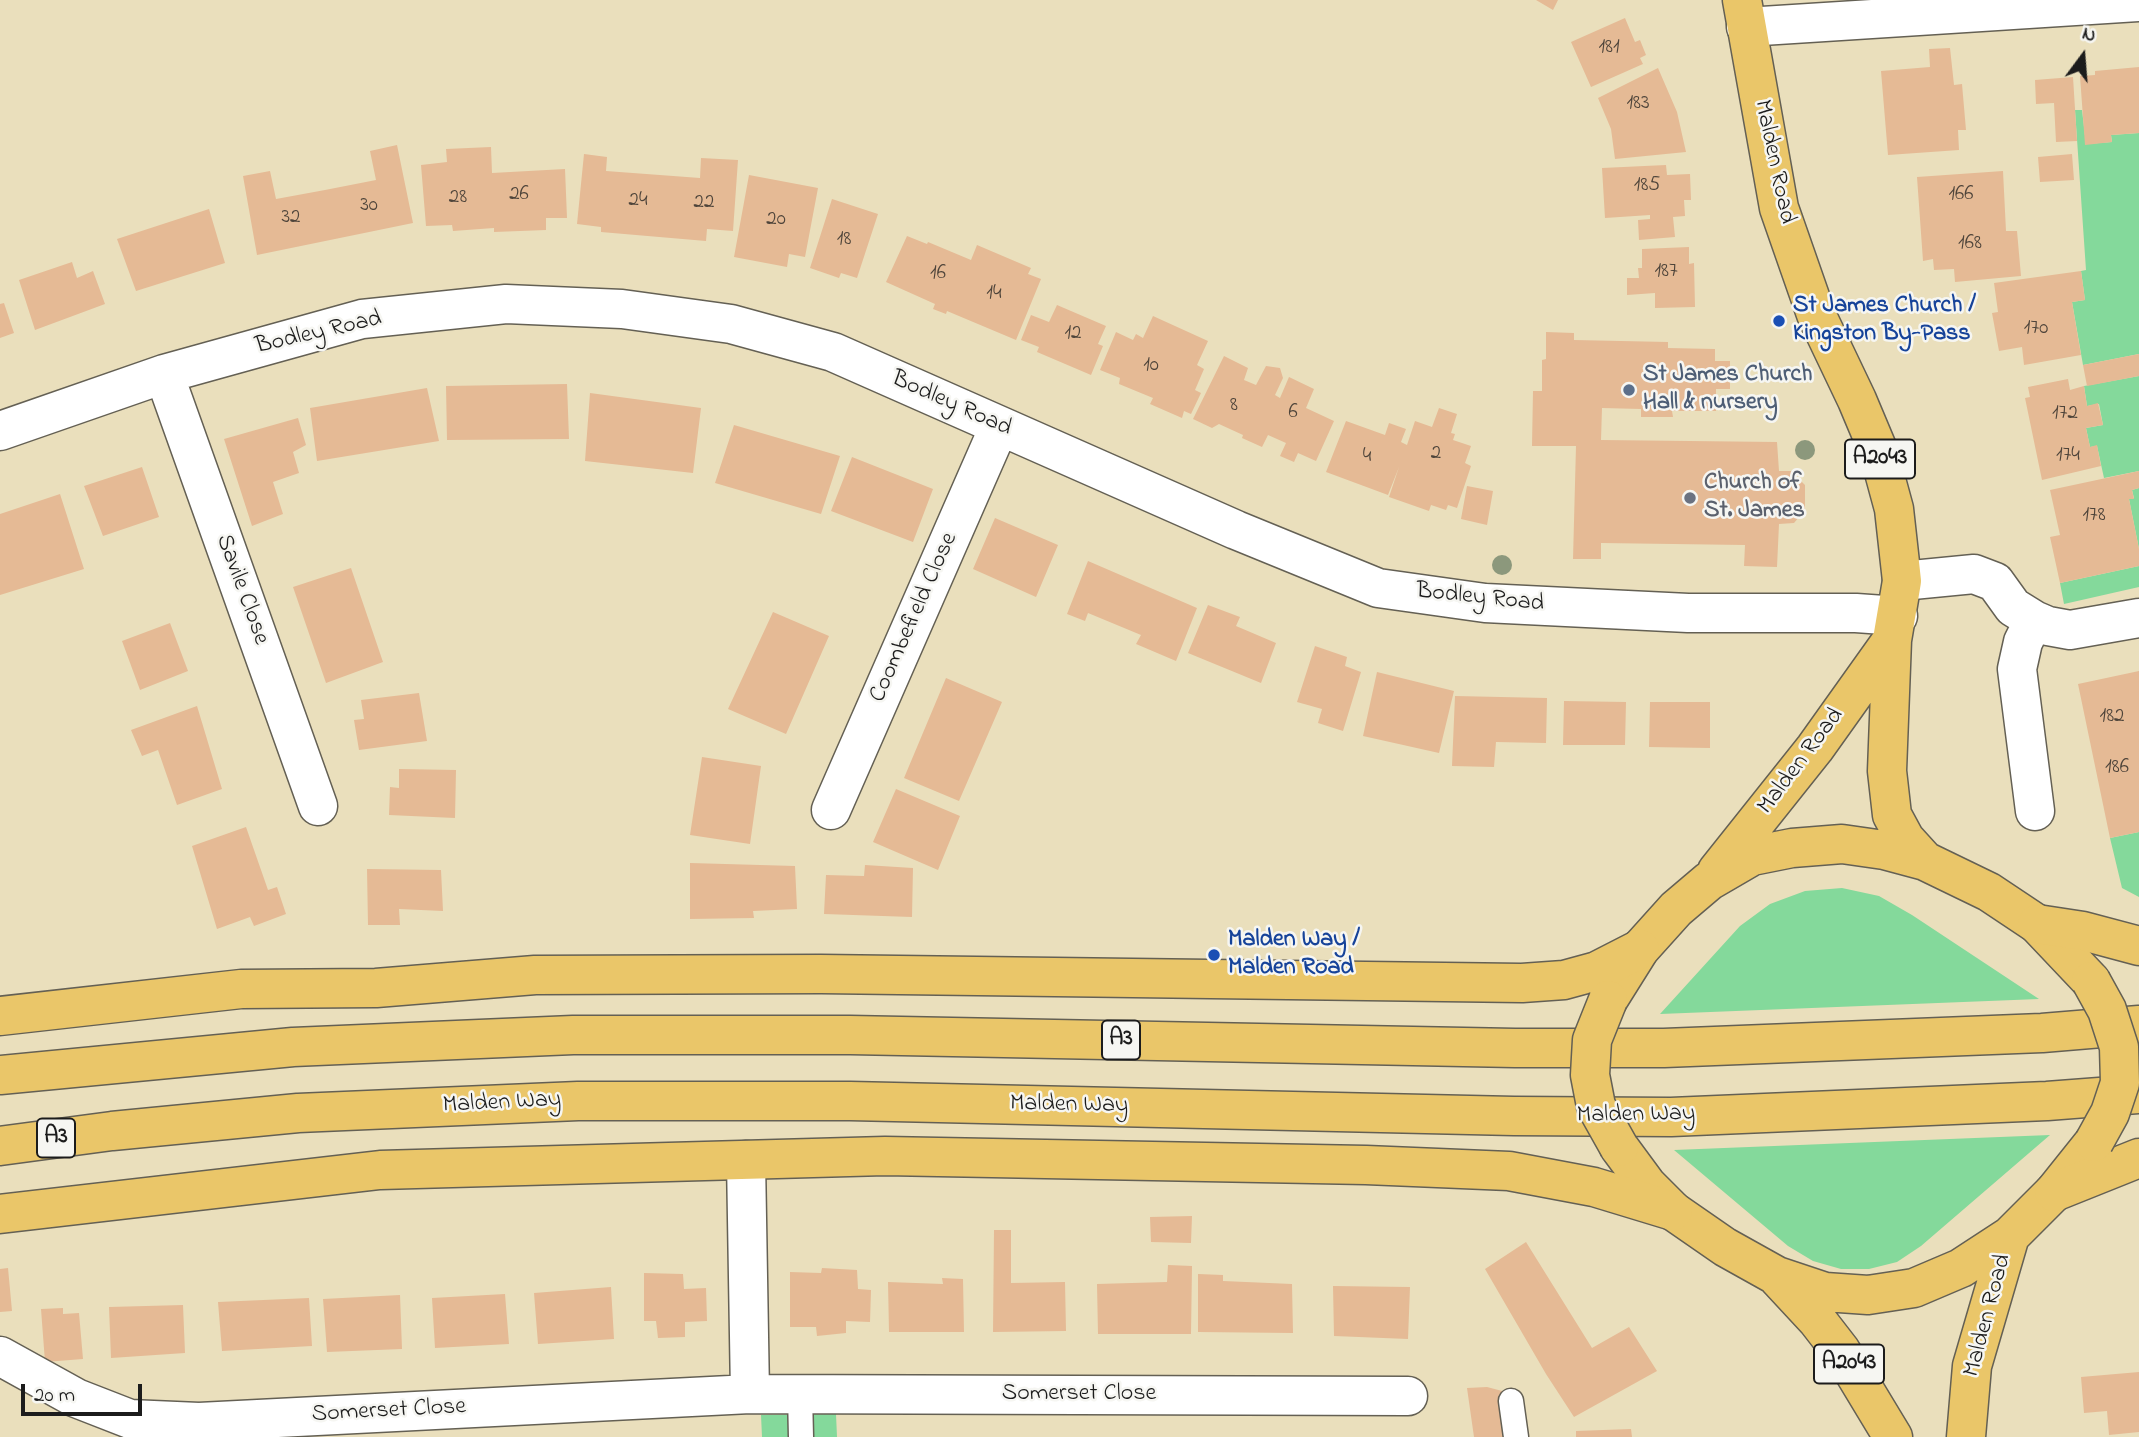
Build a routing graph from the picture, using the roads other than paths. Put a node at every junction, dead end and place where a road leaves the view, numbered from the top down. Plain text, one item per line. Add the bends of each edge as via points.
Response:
1 (2139, 2) edge
2 (1744, 14) edge
3 (164, 374) junction
4 (999, 427) junction
5 (0, 431) edge
6 (1897, 612) junction
7 (2139, 618) edge
8 (2034, 620) junction
9 (318, 806) dead end
10 (831, 810) dead end
11 (2035, 811) dead end
12 (1925, 860) junction
13 (1709, 881) junction
14 (2036, 924) junction
15 (2139, 946) edge
16 (1640, 949) junction
17 (0, 1016) edge
18 (2139, 1025) edge
19 (0, 1075) edge
20 (2139, 1094) edge
21 (0, 1146) edge
22 (2139, 1158) edge
23 (747, 1160) junction
24 (2054, 1192) junction
25 (1673, 1212) junction
26 (0, 1214) edge
27 (2010, 1236) junction
28 (1777, 1276) junction
29 (0, 1356) edge
30 (751, 1394) junction
31 (800, 1394) junction
32 (1408, 1396) dead end
33 (1511, 1401) dead end
34 (802, 1437) edge
35 (1516, 1437) edge
36 (1893, 1437) edge
37 (1966, 1437) edge

1 - 2 street
2 - 6 main road, Malden Road / A2043 via 1779,208 1816,314 1878,450 1894,509
3 - 4 street, Bodley Road via 362,319 506,304 622,309 731,324 834,352
3 - 5 street, Bodley Road
3 - 9 street, Savile Close
4 - 6 street, Bodley Road via 1378,588 1497,604 1688,613
4 - 10 street, Coombefield Close
6 - 8 street, Bodley Road via 1974,574 1995,582 2012,607
6 - 12 main road, Malden Road / A2043 via 1887,771 1892,815 1905,839
6 - 13 main road, Malden Road via 1815,748
7 - 8 street via 2070,630
8 - 11 street via 2017,669
12 - 13 main road via 1842,845 1792,848 1752,856
12 - 14 main road via 1989,892
13 - 16 main road
14 - 15 main road
14 - 24 main road, bridge via 2091,981 2107,1010 2119,1048 2120,1083 2110,1113 2094,1142
16 - 17 main road via 1597,971 1564,980 1521,983 535,975 376,988 241,989
16 - 25 main road, bridge via 1608,1000 1592,1040 1590,1075 1596,1106 1619,1147
18 - 19 main road, A3 via 1664,1048 573,1035 293,1047
20 - 21 main road, Malden Way / A3 via 1671,1116 850,1101 578,1101 298,1113
22 - 24 main road
23 - 25 main road via 885,1156 1509,1171 1594,1187
23 - 26 main road via 380,1170
23 - 30 street
24 - 27 main road
25 - 28 main road
27 - 28 main road via 1961,1268 1914,1288 1868,1295 1825,1292
27 - 37 main road, Malden Road via 1972,1366
28 - 36 main road, A2043 via 1841,1351
29 - 30 street, Somerset Close via 76,1398 130,1419 199,1422
30 - 31 street, Somerset Close
31 - 32 street, Somerset Close
31 - 34 lane
33 - 35 lane

